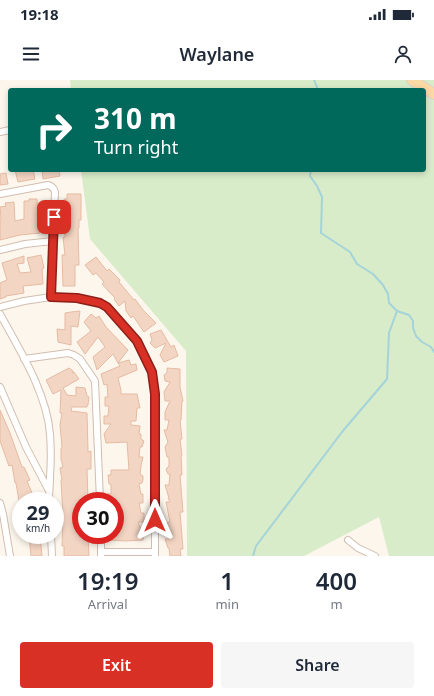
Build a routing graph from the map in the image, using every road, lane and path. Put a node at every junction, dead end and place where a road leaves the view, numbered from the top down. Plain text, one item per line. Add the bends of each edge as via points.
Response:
1 (412, 80) edge
2 (425, 88) edge
3 (0, 194) edge
4 (53, 241) junction
5 (0, 250) edge
6 (51, 297) junction
7 (0, 307) edge
8 (0, 314) edge
9 (24, 359) junction
10 (0, 387) edge
11 (48, 491) joint
12 (100, 492) edge
13 (0, 503) edge
14 (348, 540) dead end
15 (51, 544) edge
16 (101, 554) edge
17 (155, 554) edge
18 (10, 556) edge
19 (52, 556) edge
20 (374, 556) edge

1 - 2 main road
3 - 4 street via 52,186 55,192
4 - 5 street
4 - 6 street
6 - 7 street
6 - 17 street via 77,298 107,307 137,341 152,372 155,394
8 - 9 street
9 - 11 street via 46,409 50,434
9 - 12 street via 68,353 80,359 95,382
10 - 11 street
13 - 18 street
14 - 20 street
15 - 19 street
16 - 17 street

